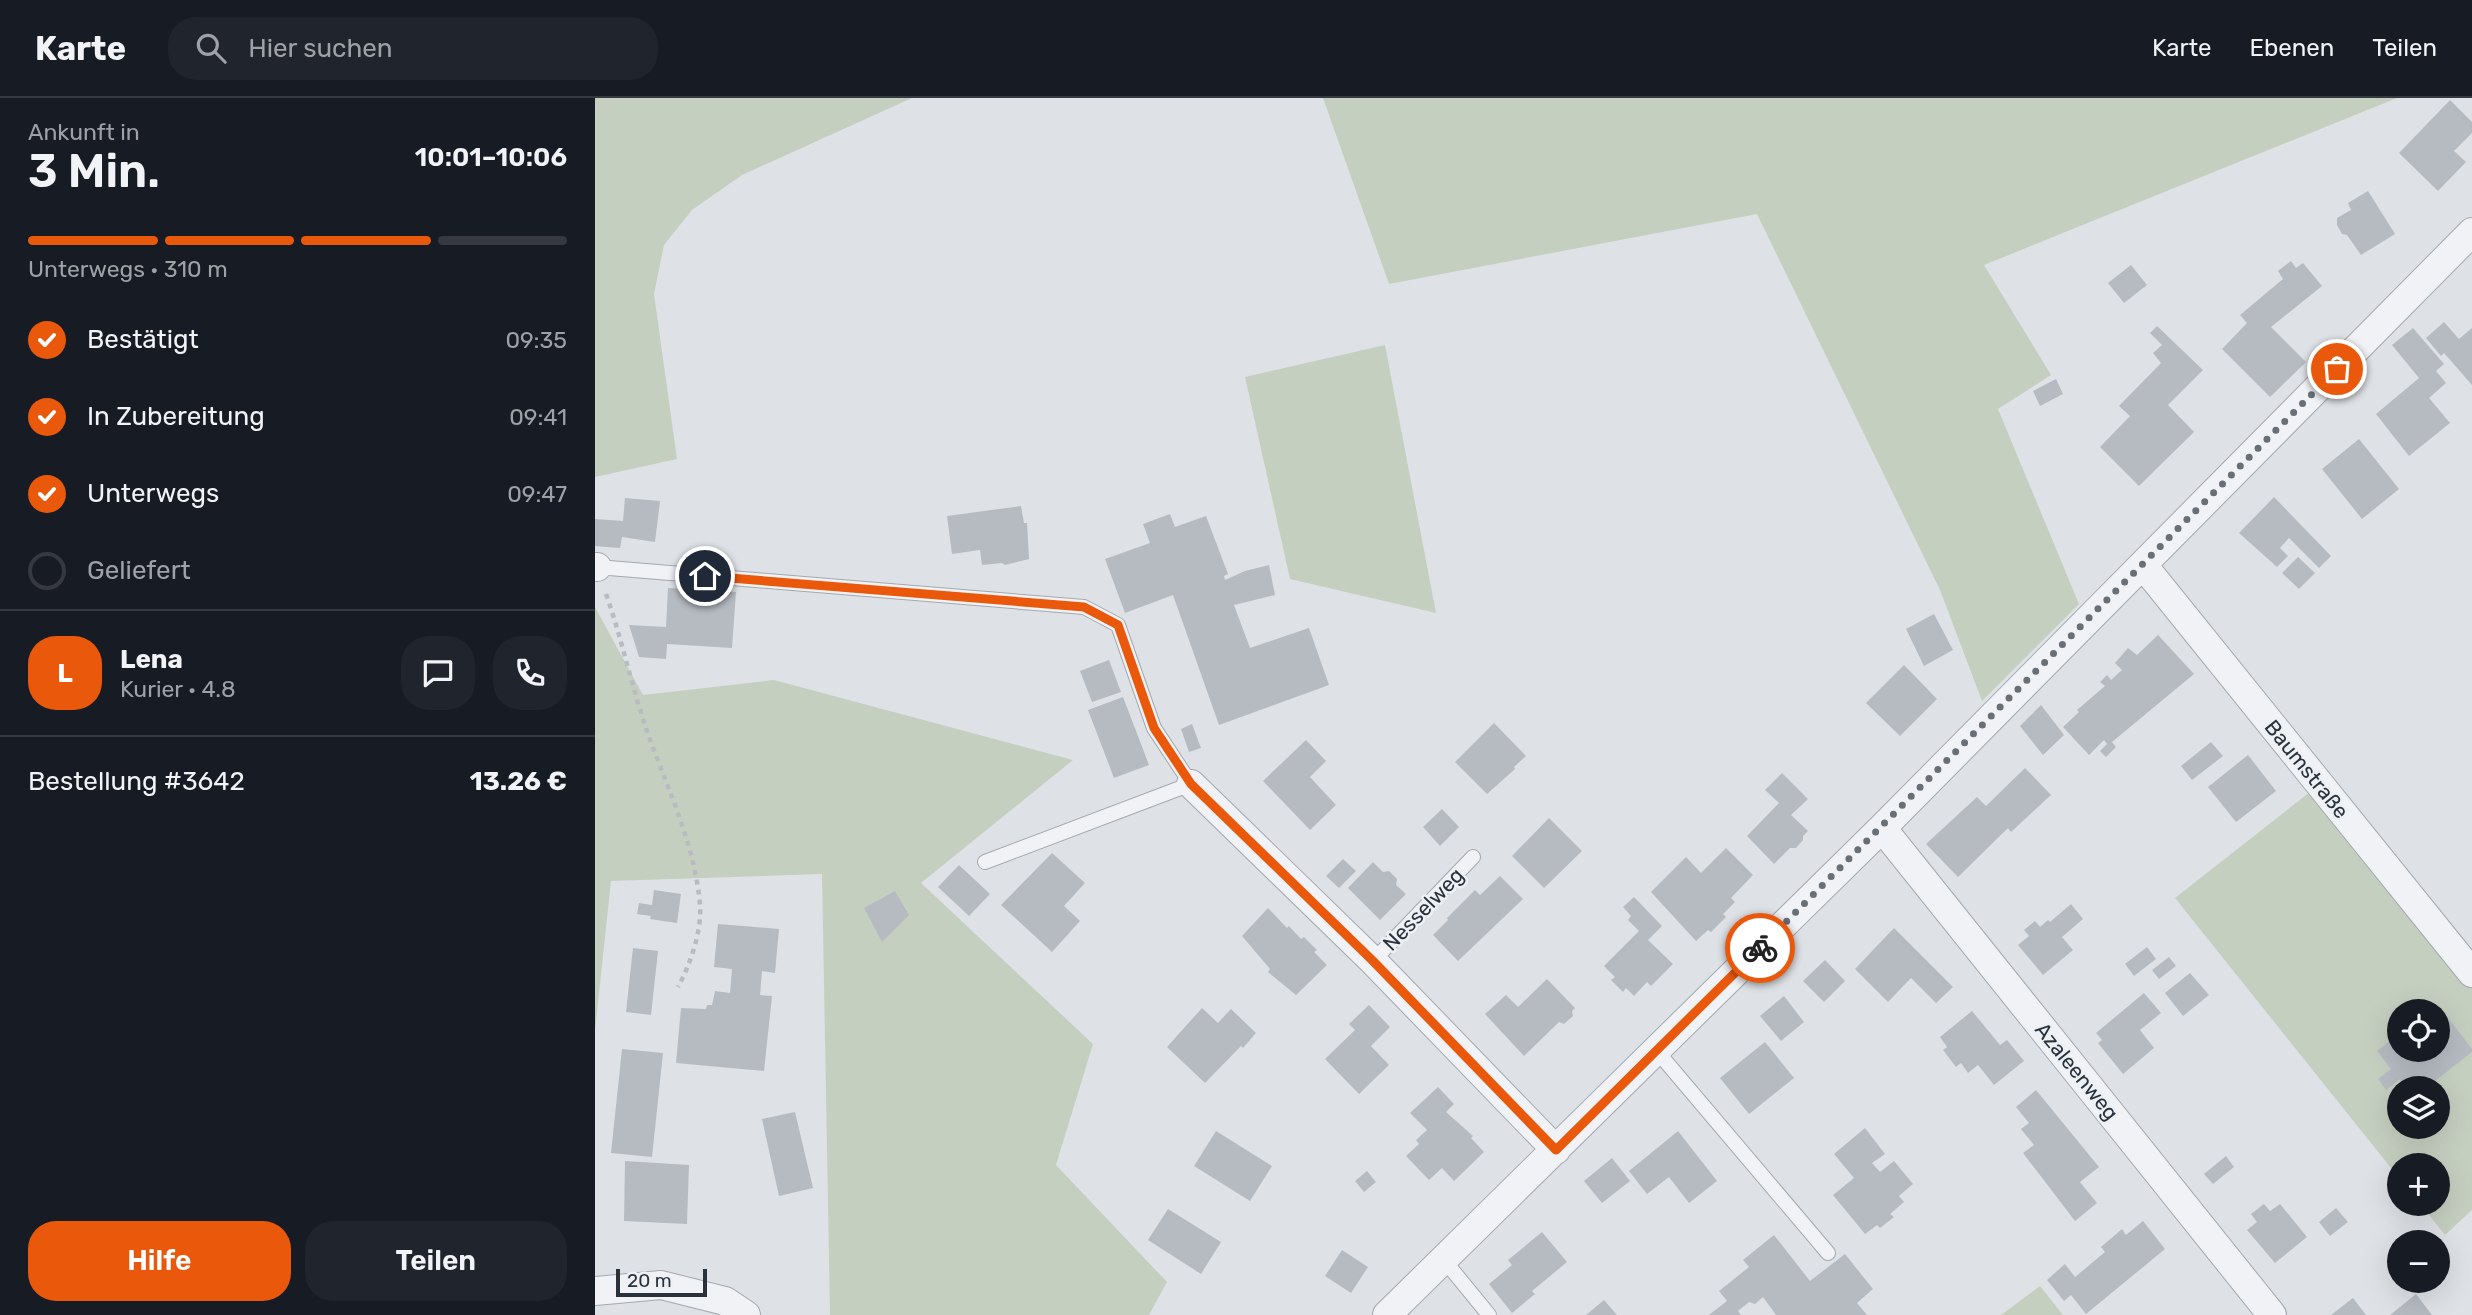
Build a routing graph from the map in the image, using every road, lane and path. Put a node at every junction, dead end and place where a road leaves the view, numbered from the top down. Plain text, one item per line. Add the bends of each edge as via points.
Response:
1 (2472, 232) edge
2 (2143, 565) junction
3 (596, 567) edge
4 (1191, 784) junction
5 (1882, 828) junction
6 (1473, 857) dead end
7 (985, 862) dead end
8 (1373, 961) junction
9 (2472, 973) edge
10 (678, 987) dead end
11 (1657, 1050) junction
12 (1556, 1150) junction
13 (1828, 1253) dead end
14 (1444, 1260) junction
15 (595, 1291) edge
16 (746, 1315) edge
17 (1387, 1315) edge
18 (1489, 1315) edge
19 (2272, 1315) edge

1 - 2 street
2 - 5 street
2 - 9 street, Baumstraße
3 - 4 lane, Nesselweg via 1084,607 1118,625 1154,728
3 - 10 path via 695,873 700,909 690,963
4 - 7 lane
4 - 8 street, Nesselweg
5 - 11 street
5 - 19 street, Azaleenweg
6 - 8 lane, Nesselweg
8 - 12 street, Nesselweg
11 - 12 street
11 - 13 lane
12 - 14 street
14 - 17 street
14 - 18 lane
15 - 16 street via 661,1285 725,1301

